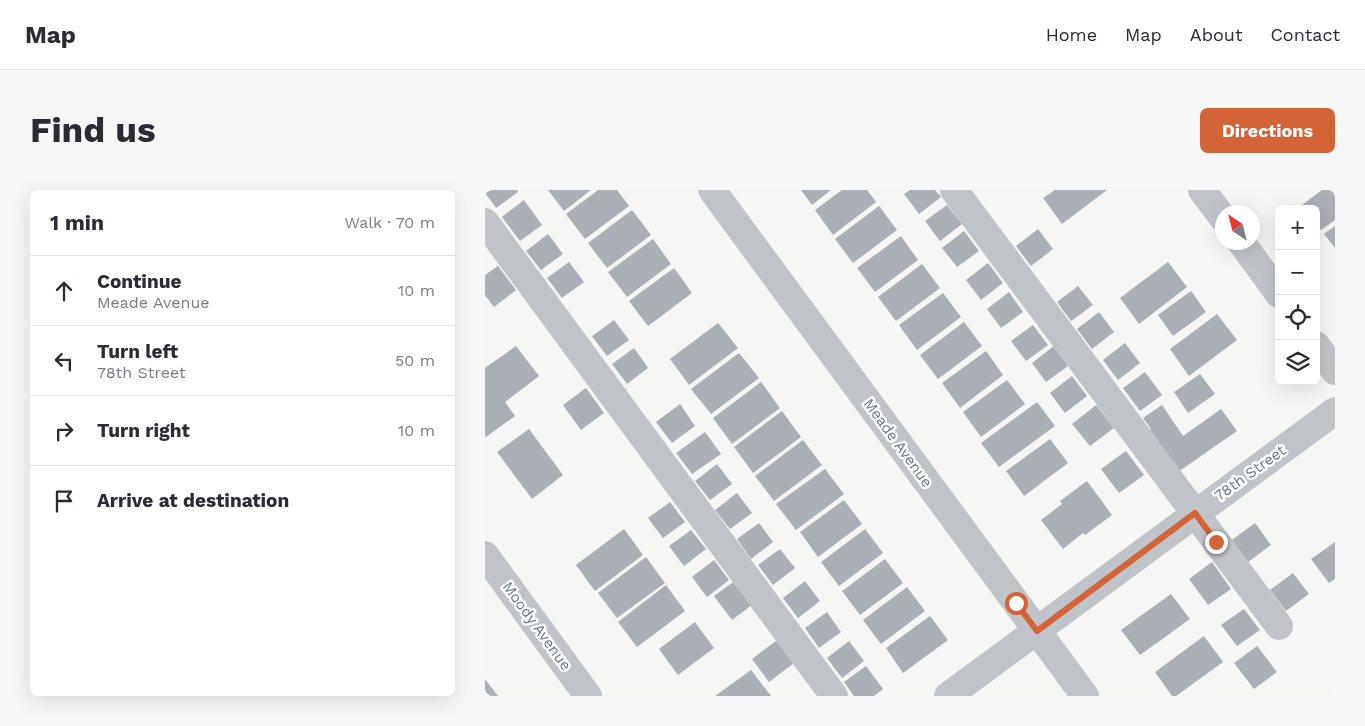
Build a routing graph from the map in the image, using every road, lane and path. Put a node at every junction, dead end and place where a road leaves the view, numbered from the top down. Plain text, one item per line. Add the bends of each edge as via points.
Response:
1 (712, 190) edge
2 (955, 190) edge
3 (1202, 190) edge
4 (1215, 207) edge
5 (485, 222) edge
6 (1247, 250) edge
7 (1275, 289) edge
8 (1320, 350) edge
9 (1335, 371) edge
10 (1335, 411) edge
11 (1195, 513) junction
12 (485, 555) edge
13 (1279, 626) dead end
14 (1037, 631) junction
15 (589, 696) edge
16 (834, 696) edge
17 (948, 696) edge
18 (1085, 696) edge

1 - 14 street, Meade Avenue
2 - 11 street
3 - 4 street
5 - 16 street
6 - 7 street
8 - 9 street
10 - 11 street, 78th Street
11 - 13 street
11 - 14 street, 78th Street
12 - 15 street, Moody Avenue
14 - 17 street, 78th Street
14 - 18 street, Meade Avenue

